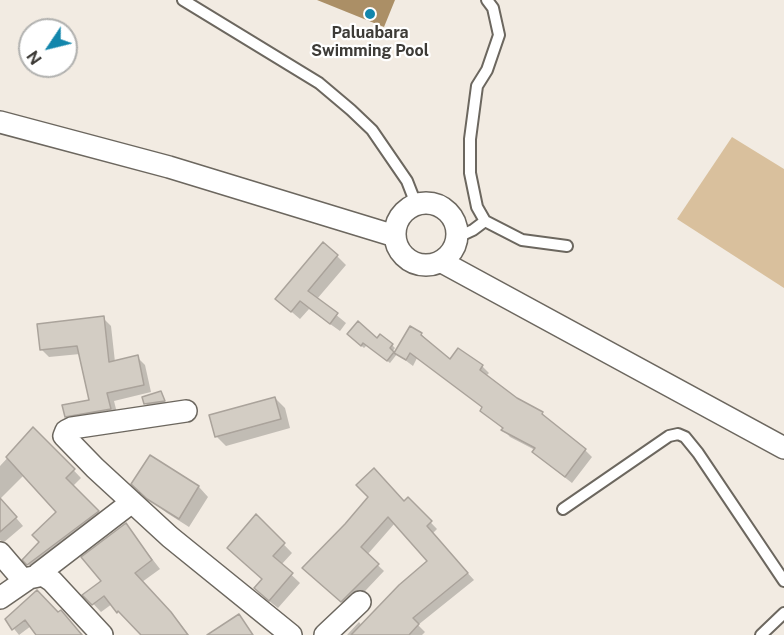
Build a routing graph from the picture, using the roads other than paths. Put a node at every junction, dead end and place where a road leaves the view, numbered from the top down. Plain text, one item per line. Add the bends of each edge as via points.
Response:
1 (183, 0) edge
2 (487, 0) edge
3 (0, 122) edge
4 (416, 204) junction
5 (484, 221) junction
6 (395, 236) junction
7 (458, 237) junction
8 (567, 246) dead end
9 (442, 262) junction
10 (186, 411) dead end
11 (784, 448) edge
12 (132, 502) junction
13 (563, 509) dead end
14 (0, 553) edge
15 (31, 578) junction
16 (784, 581) edge
17 (0, 598) edge
18 (360, 602) dead end
19 (784, 613) edge
20 (102, 635) edge
21 (291, 635) edge
22 (325, 635) edge
23 (761, 635) edge

1 - 4 lane via 319,83 351,110 372,130 407,181
2 - 5 lane via 493,8 499,35 477,86 470,150 470,173
3 - 6 street via 169,167
4 - 6 street via 402,215
4 - 7 street via 444,208 455,221
5 - 7 lane
5 - 8 lane via 522,240
6 - 9 street via 398,248 409,261 426,266
7 - 9 street via 454,250
9 - 11 street
10 - 12 street via 72,428 64,434 69,444
12 - 15 street
12 - 21 street
13 - 16 lane via 669,436 678,434 698,453
14 - 15 street
15 - 17 street
15 - 20 street via 52,580
18 - 22 street
19 - 23 lane

